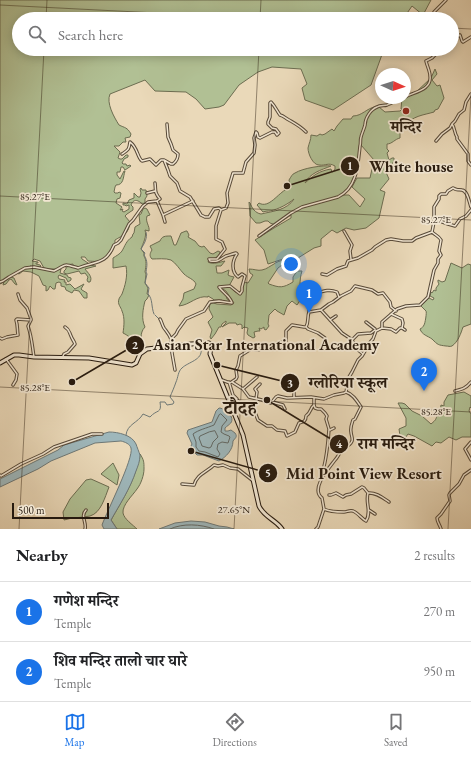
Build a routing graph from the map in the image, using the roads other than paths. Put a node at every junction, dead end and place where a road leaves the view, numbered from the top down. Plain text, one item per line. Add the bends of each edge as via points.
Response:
1 (446, 0) edge
2 (434, 12) edge
3 (459, 36) edge
4 (471, 37) edge
5 (434, 56) edge
6 (471, 94) edge
7 (411, 95) edge
8 (389, 104) edge
9 (167, 124) dead end
10 (452, 124) junction
11 (306, 132) dead end
12 (436, 141) dead end
13 (122, 154) dead end
14 (164, 160) junction
15 (471, 165) edge
16 (155, 183) dead end
17 (155, 191) junction
18 (147, 193) dead end
19 (157, 201) junction
20 (193, 201) junction
21 (471, 207) edge
22 (221, 210) junction
23 (471, 210) edge
24 (163, 215) junction
25 (165, 222) dead end
26 (434, 222) junction
27 (344, 231) dead end
28 (432, 232) junction
29 (259, 236) dead end
30 (351, 259) junction
31 (322, 274) dead end
32 (0, 282) edge
33 (18, 294) dead end
34 (339, 297) junction
35 (321, 310) junction
36 (396, 310) junction
37 (309, 312) junction
38 (391, 314) junction
39 (336, 316) dead end
40 (160, 319) dead end
41 (31, 320) junction
42 (330, 320) junction
43 (366, 322) dead end
44 (66, 327) dead end
45 (306, 327) junction
46 (382, 328) junction
47 (402, 328) junction
48 (375, 330) junction
49 (405, 330) dead end
50 (0, 338) edge
51 (325, 338) dead end
52 (171, 339) junction
53 (352, 340) junction
54 (171, 346) junction
55 (363, 354) junction
56 (34, 357) junction
57 (64, 357) junction
58 (6, 359) junction
59 (1, 364) edge
60 (176, 370) dead end
61 (257, 378) dead end
62 (220, 379) junction
63 (229, 382) junction
64 (232, 382) junction
65 (471, 382) edge
66 (260, 384) dead end
67 (13, 385) dead end
68 (243, 389) junction
69 (294, 389) dead end
70 (456, 391) dead end
71 (346, 392) junction
72 (294, 397) junction
73 (314, 398) junction
74 (256, 399) junction
75 (272, 402) junction
76 (314, 405) junction
77 (285, 409) dead end
78 (334, 428) dead end
79 (329, 429) junction
80 (102, 434) dead end
81 (471, 442) edge
82 (471, 460) edge
83 (471, 470) edge
84 (324, 474) junction
85 (0, 475) edge
86 (253, 480) junction
87 (182, 484) dead end
88 (368, 493) junction
89 (329, 495) dead end
90 (389, 502) dead end
91 (324, 509) junction
92 (86, 510) dead end
93 (369, 510) junction
94 (375, 514) dead end
95 (85, 529) edge
96 (282, 529) edge
97 (316, 529) edge
98 (441, 529) edge

1 - 2 street
3 - 4 street via 463,42
5 - 7 street via 426,61 431,78 429,84 425,89
6 - 10 street via 464,110
8 - 29 street via 376,107 366,119 356,173 350,188 338,197 302,207
9 - 14 street via 171,146 178,157 174,164
10 - 12 street
10 - 15 street
11 - 22 street via 280,115 271,102 268,124 279,133 277,135 272,132 260,138 256,132 254,153 246,162 242,173 233,174 227,193 228,205
13 - 14 street via 130,146 130,142 142,161 150,159 156,165
14 - 20 street via 170,176 180,191 189,195
16 - 17 street
17 - 18 street
17 - 19 street via 160,199
19 - 24 street
19 - 32 street via 142,206 121,240 114,245 104,260 78,268 66,264 54,271 25,268
20 - 22 street via 199,214 205,217 210,216 215,208
20 - 24 street
21 - 26 street via 464,191 452,188 439,196 434,207
22 - 52 street via 215,237 222,242 225,249 218,258 209,261 220,261 236,253 233,270 238,277 242,274 245,276 242,291 240,294 230,286 219,288 232,303 219,300 210,302 204,311 186,319
23 - 26 street via 455,226 438,220
24 - 25 street
26 - 28 street
27 - 30 street via 352,245
28 - 30 street via 412,241 386,240 358,258
28 - 36 street via 442,240 439,251 441,255 434,270 428,297 420,305
30 - 31 street via 346,266 327,275
33 - 41 street
34 - 35 street
34 - 36 street via 356,286 378,294 384,293 391,307
34 - 37 street via 337,292 331,291 310,295 307,301
35 - 37 street
35 - 42 street
36 - 38 street
37 - 45 street
38 - 46 street via 382,322
38 - 47 street via 402,319
39 - 42 street
40 - 52 street
41 - 50 street via 17,319 18,335
41 - 56 street via 28,326
42 - 53 street
43 - 48 street
44 - 57 street via 75,344
45 - 51 street
45 - 64 street via 292,325 286,331 286,341 264,346 259,350 249,349 240,356 237,377
46 - 47 street via 396,332
46 - 48 street
47 - 49 street
48 - 53 street via 371,333 358,334
48 - 55 street via 373,339
52 - 54 street
53 - 55 street
54 - 57 main road via 145,350 132,365 91,358
54 - 60 street
54 - 62 main road via 209,343 210,354
55 - 71 street via 347,380
56 - 57 main road
56 - 58 main road via 14,355
58 - 59 main road
58 - 67 street via 17,374
61 - 68 street
62 - 63 street
62 - 86 main road via 243,435
63 - 64 street
63 - 76 street via 233,395 242,408 254,410 258,420 267,426 285,431 287,436 296,432 299,423 306,420
64 - 68 street
65 - 70 street
66 - 74 street via 256,389
68 - 74 street via 249,397
69 - 72 street
71 - 73 street via 324,399
71 - 84 street via 361,406 352,422 352,441
72 - 73 street
72 - 75 street via 277,396
73 - 76 street
74 - 75 street
75 - 77 street via 282,405
76 - 79 street via 327,416
78 - 79 street
79 - 84 street
80 - 85 street via 92,434 57,446
81 - 82 street via 465,450
83 - 98 street via 450,493 450,500 437,518
84 - 91 street via 318,493
86 - 87 street via 238,469 214,465 195,480 194,485
86 - 96 main road via 260,509
88 - 89 street via 362,487 343,497 336,493
88 - 90 street via 371,492
88 - 93 street
91 - 93 street via 332,512 353,511 366,521
91 - 97 street
92 - 95 street via 83,515
93 - 94 street

